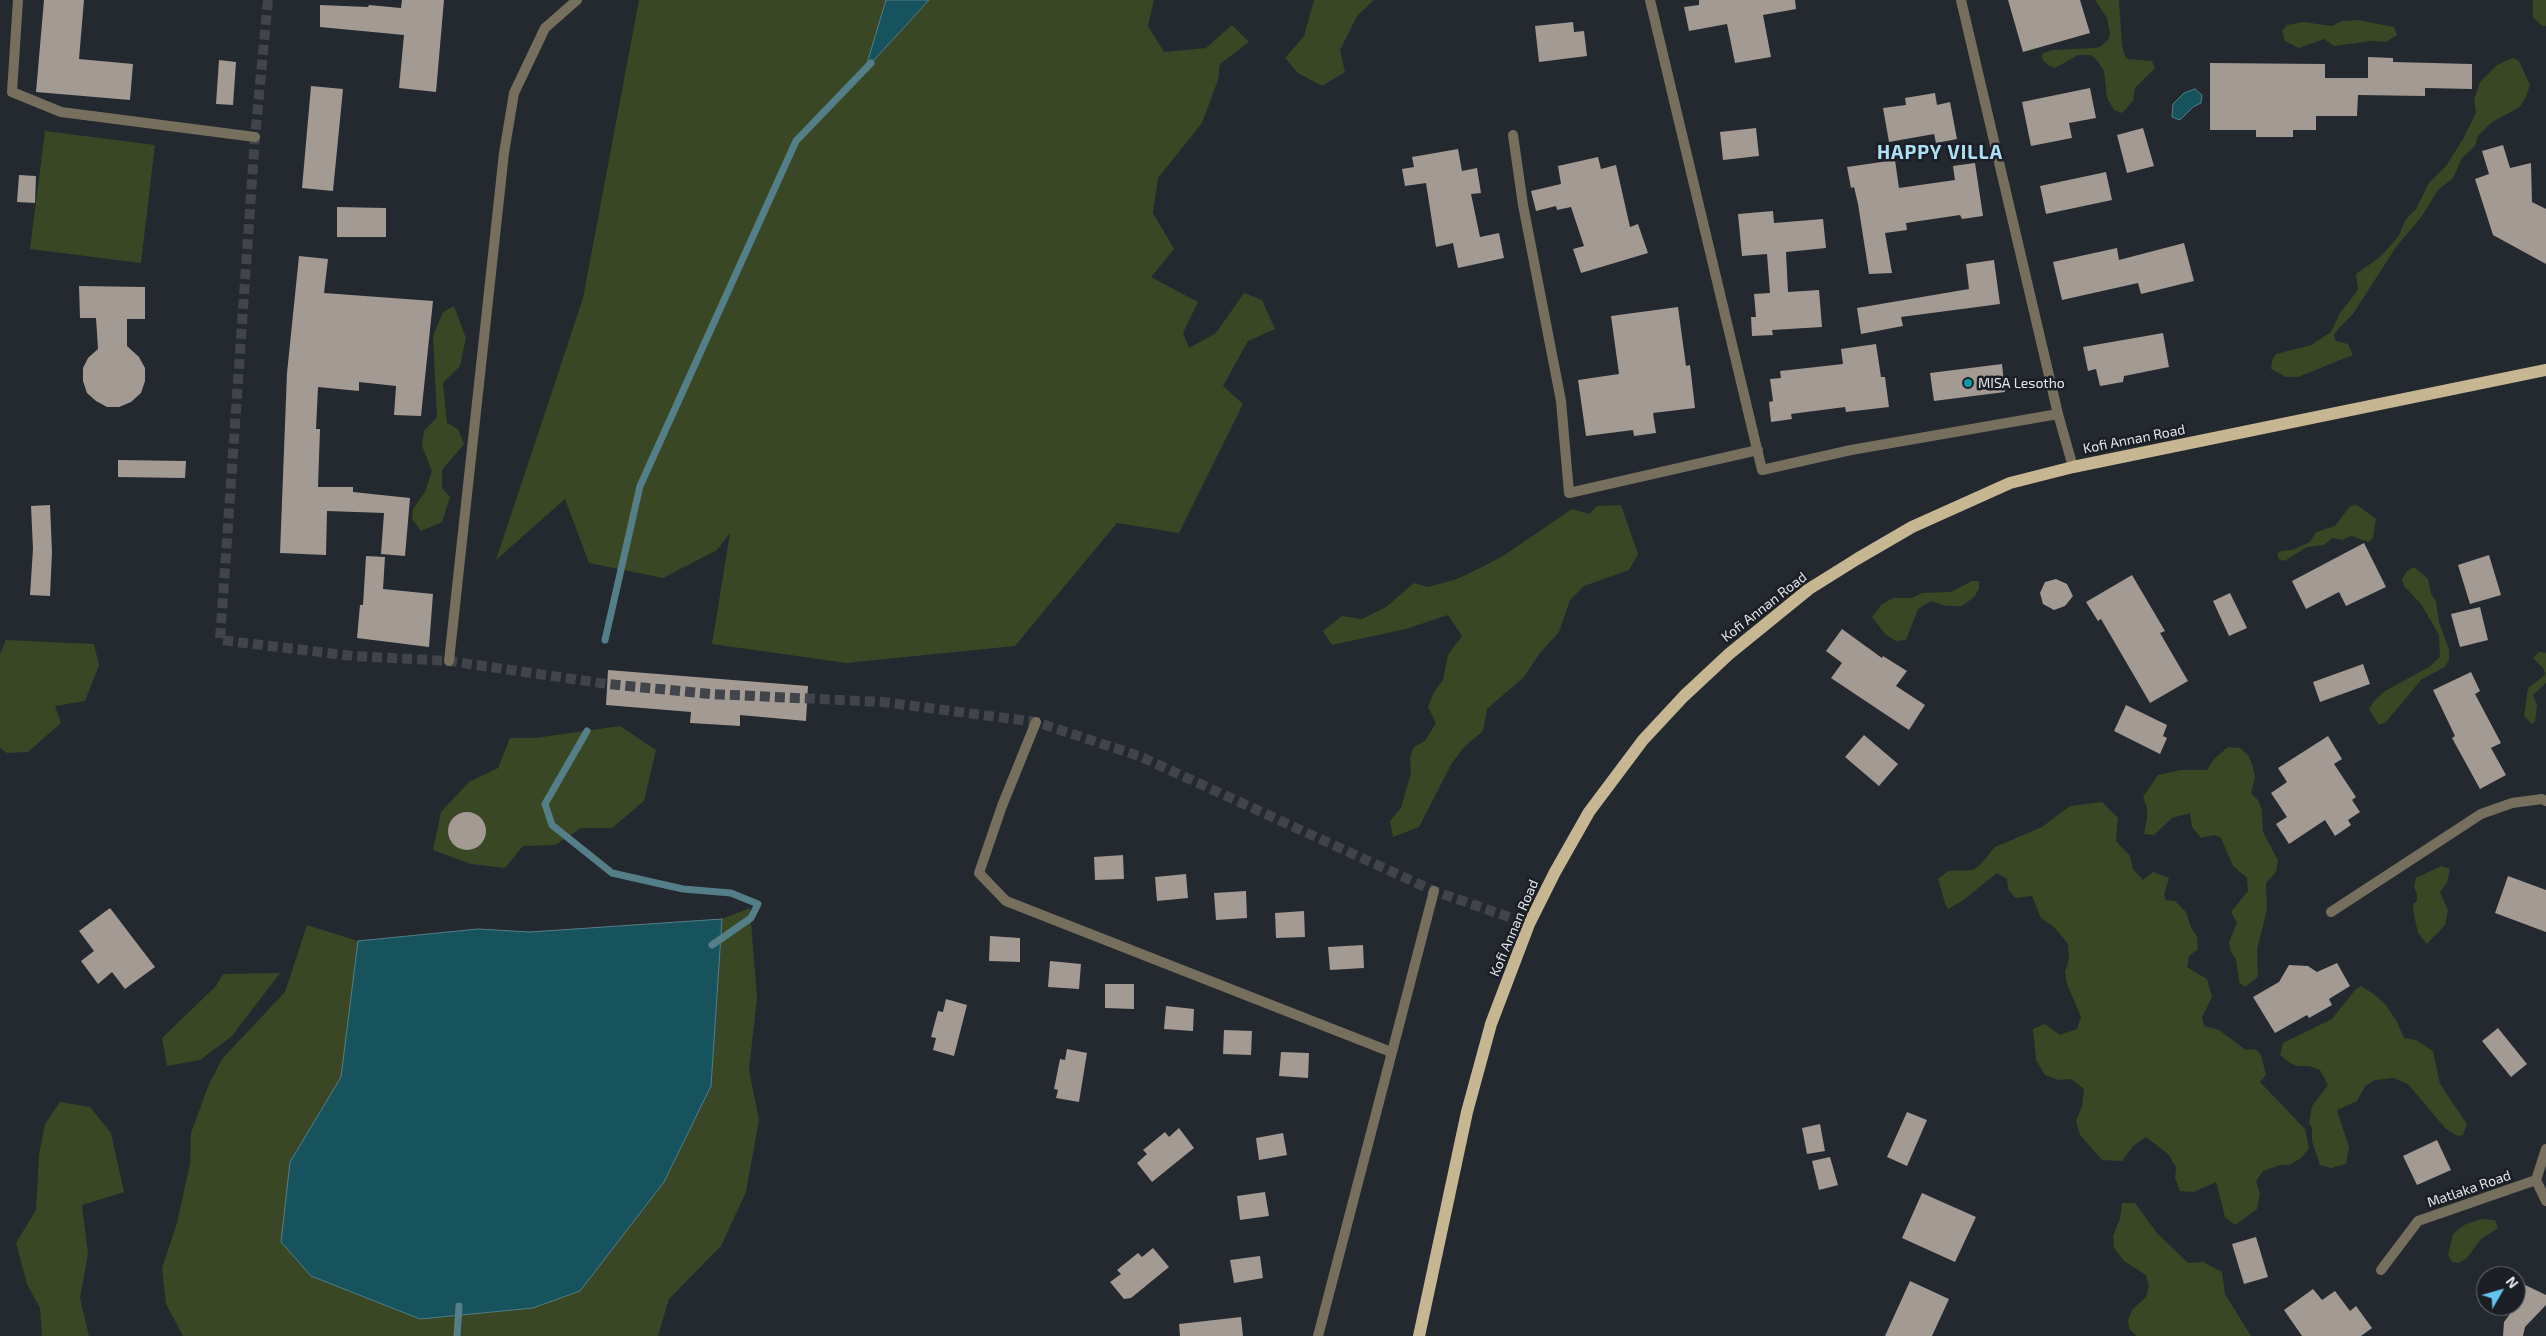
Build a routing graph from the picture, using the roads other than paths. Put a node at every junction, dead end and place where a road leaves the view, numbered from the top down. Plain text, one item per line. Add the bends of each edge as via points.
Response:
1 (18, 0) edge
2 (577, 0) edge
3 (1650, 0) edge
4 (1960, 0) edge
5 (1513, 135) dead end
6 (255, 137) dead end
7 (2546, 370) edge
8 (2058, 414) junction
9 (1758, 450) junction
10 (2073, 467) junction
11 (449, 661) dead end
12 (1036, 722) dead end
13 (2546, 801) edge
14 (1434, 891) dead end
15 (2331, 912) dead end
16 (1391, 1052) junction
17 (2546, 1149) edge
18 (2536, 1180) junction
19 (2546, 1201) edge
20 (2381, 1270) dead end
21 (1318, 1336) edge
22 (1419, 1336) edge

1 - 6 street via 12,92 61,112
2 - 11 street via 545,28 514,93 504,154
3 - 9 street
4 - 8 street
5 - 9 street via 1561,401 1569,493
7 - 10 main road, Kofi Annan Road
8 - 9 street via 1851,450 1762,470
8 - 10 street
10 - 22 main road, Kofi Annan Road via 2010,483 1912,527 1857,558 1742,642 1643,740 1589,812 1555,872 1529,924 1491,1024 1467,1112
12 - 16 street via 979,873 1006,900
13 - 15 street via 2512,803 2481,814
14 - 16 street
16 - 21 street
17 - 18 street
18 - 19 street
18 - 20 street, Matlaka Road via 2418,1221

